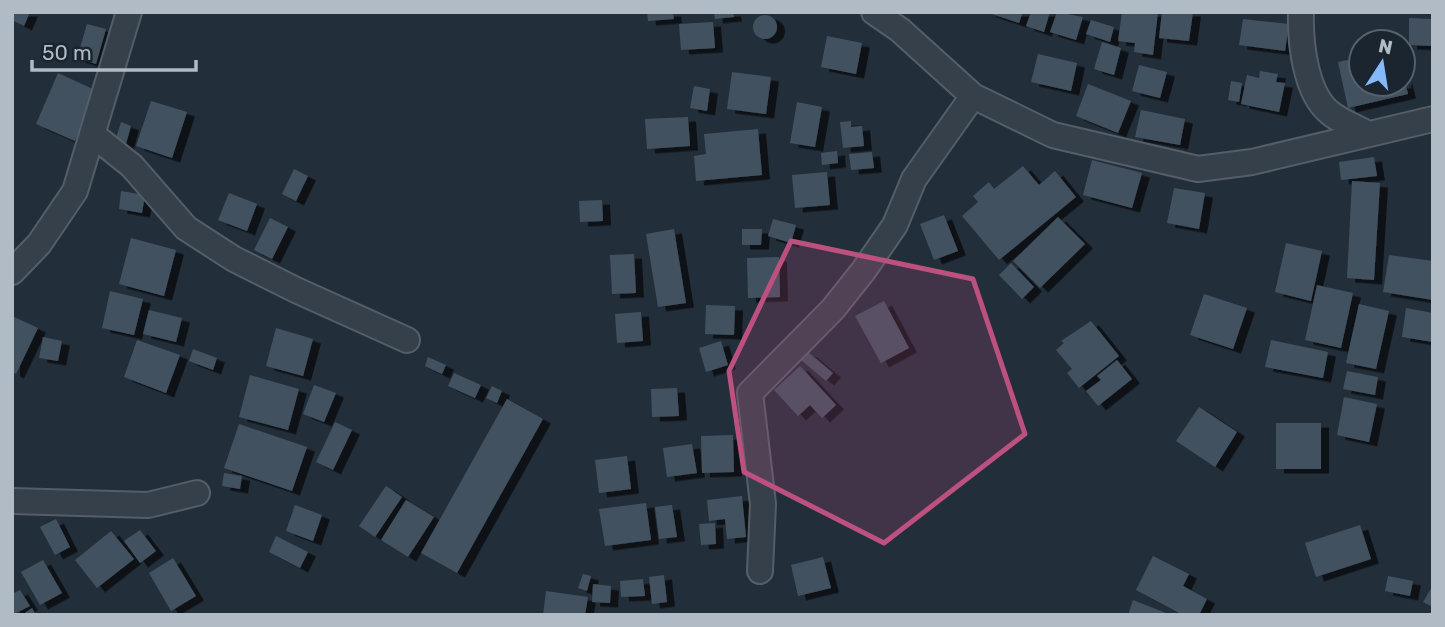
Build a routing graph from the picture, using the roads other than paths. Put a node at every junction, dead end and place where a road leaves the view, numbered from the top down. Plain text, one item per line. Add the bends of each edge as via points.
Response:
1 (129, 12) edge
2 (874, 12) edge
3 (1301, 12) edge
4 (974, 96) junction
5 (1433, 119) edge
6 (92, 134) junction
7 (1368, 134) junction
8 (12, 272) edge
9 (407, 340) dead end
10 (197, 493) dead end
11 (12, 501) edge
12 (760, 571) dead end

1 - 6 street
2 - 4 street
3 - 7 street via 1300,34 1313,89 1328,112
4 - 7 street via 1053,135 1198,169 1252,162
4 - 12 street via 914,179 895,225 864,270 833,309 750,393 763,504
5 - 7 street
6 - 8 street via 75,191 39,244
6 - 9 street via 132,166 186,228 234,259
10 - 11 street via 148,505

